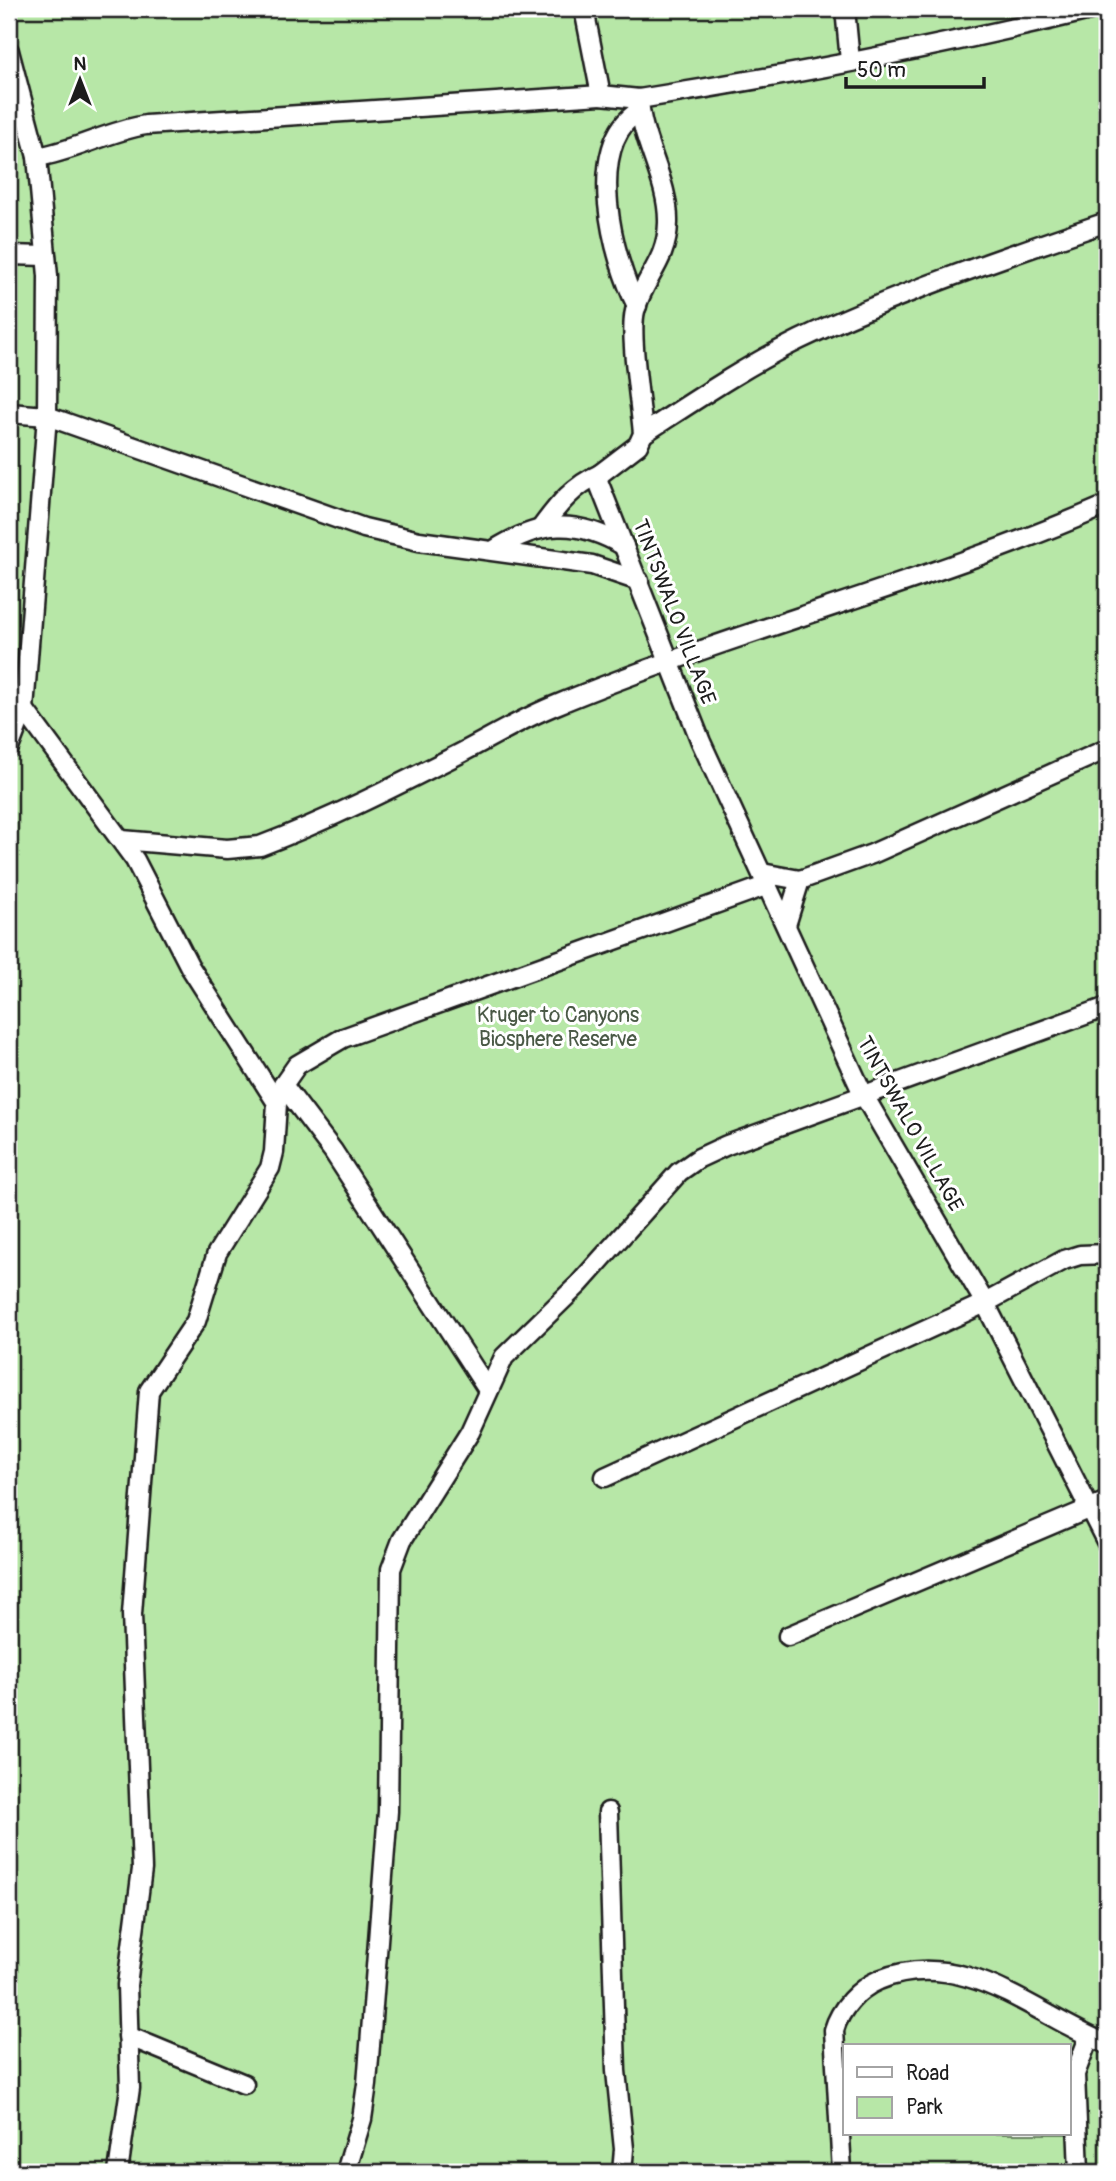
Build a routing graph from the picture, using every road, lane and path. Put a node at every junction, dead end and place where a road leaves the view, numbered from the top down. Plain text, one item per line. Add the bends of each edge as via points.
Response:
1 (584, 9) edge
2 (845, 9) edge
3 (1094, 9) edge
4 (9, 51) edge
5 (850, 61) junction
6 (601, 95) junction
7 (639, 105) junction
8 (37, 157) junction
9 (1107, 222) edge
10 (9, 255) edge
11 (46, 256) junction
12 (637, 306) junction
13 (9, 413) edge
14 (47, 416) junction
15 (643, 434) junction
16 (600, 474) junction
17 (1107, 505) edge
18 (541, 528) junction
19 (624, 546) junction
20 (494, 550) junction
21 (639, 581) junction
22 (669, 662) junction
23 (24, 709) junction
24 (9, 748) edge
25 (1107, 749) edge
26 (122, 840) junction
27 (765, 879) junction
28 (800, 880) junction
29 (786, 925) junction
30 (1107, 1007) edge
31 (283, 1085) junction
32 (863, 1094) junction
33 (277, 1103) junction
34 (1107, 1254) edge
35 (985, 1304) junction
36 (488, 1390) junction
37 (605, 1477) dead end
38 (1099, 1504) edge
39 (1107, 1542) edge
40 (788, 1636) dead end
41 (608, 1812) dead end
42 (128, 2036) junction
43 (1089, 2037) junction
44 (1107, 2044) edge
45 (244, 2084) dead end
46 (118, 2172) edge
47 (346, 2172) edge
48 (622, 2172) edge
49 (842, 2172) edge
50 (1079, 2172) edge

1 - 6 street
2 - 5 street
3 - 5 street
4 - 8 street
5 - 7 street
6 - 7 street
6 - 8 street via 146,125 109,132 68,151
7 - 12 street via 668,221 664,254
7 - 12 street via 621,128 606,181 622,268
8 - 11 street
9 - 15 street via 901,297 798,341
10 - 11 street
11 - 14 street
12 - 15 street via 634,322
13 - 14 street
14 - 20 street via 364,528 419,541
14 - 23 street
15 - 16 street via 638,445
16 - 18 street via 583,481
16 - 19 street, TINTSWALO VILLAGE via 601,490
17 - 22 street via 931,574
18 - 19 street via 579,527 601,532
18 - 20 street
19 - 21 street, TINTSWALO VILLAGE
20 - 21 street via 592,565
21 - 22 street, TINTSWALO VILLAGE
22 - 26 street via 553,705 445,761 260,846 227,849
22 - 27 street, TINTSWALO VILLAGE
23 - 24 street
23 - 26 street
25 - 28 street via 872,854
26 - 33 street via 151,886 190,967
27 - 28 street
27 - 29 street, TINTSWALO VILLAGE
27 - 31 street via 343,1038 297,1065
28 - 29 street
29 - 32 street, TINTSWALO VILLAGE
30 - 32 street
31 - 33 street
31 - 36 street via 333,1151
32 - 35 street, TINTSWALO VILLAGE
32 - 36 street via 727,1145 679,1172 579,1284 519,1338 504,1356
33 - 42 street via 270,1168 217,1253 190,1331 149,1391 132,1614 142,1869 127,1985
34 - 35 street via 1071,1257
35 - 37 street
35 - 38 street, TINTSWALO VILLAGE
36 - 47 street via 470,1432 402,1540 391,1569 388,1811 367,2084
38 - 39 street, TINTSWALO VILLAGE
38 - 40 street
41 - 48 street
42 - 45 street
42 - 46 street via 130,2088
43 - 44 street
43 - 49 street via 1014,1996 951,1971 921,1970 872,1983 844,2009 834,2030
43 - 50 street via 1075,2074

